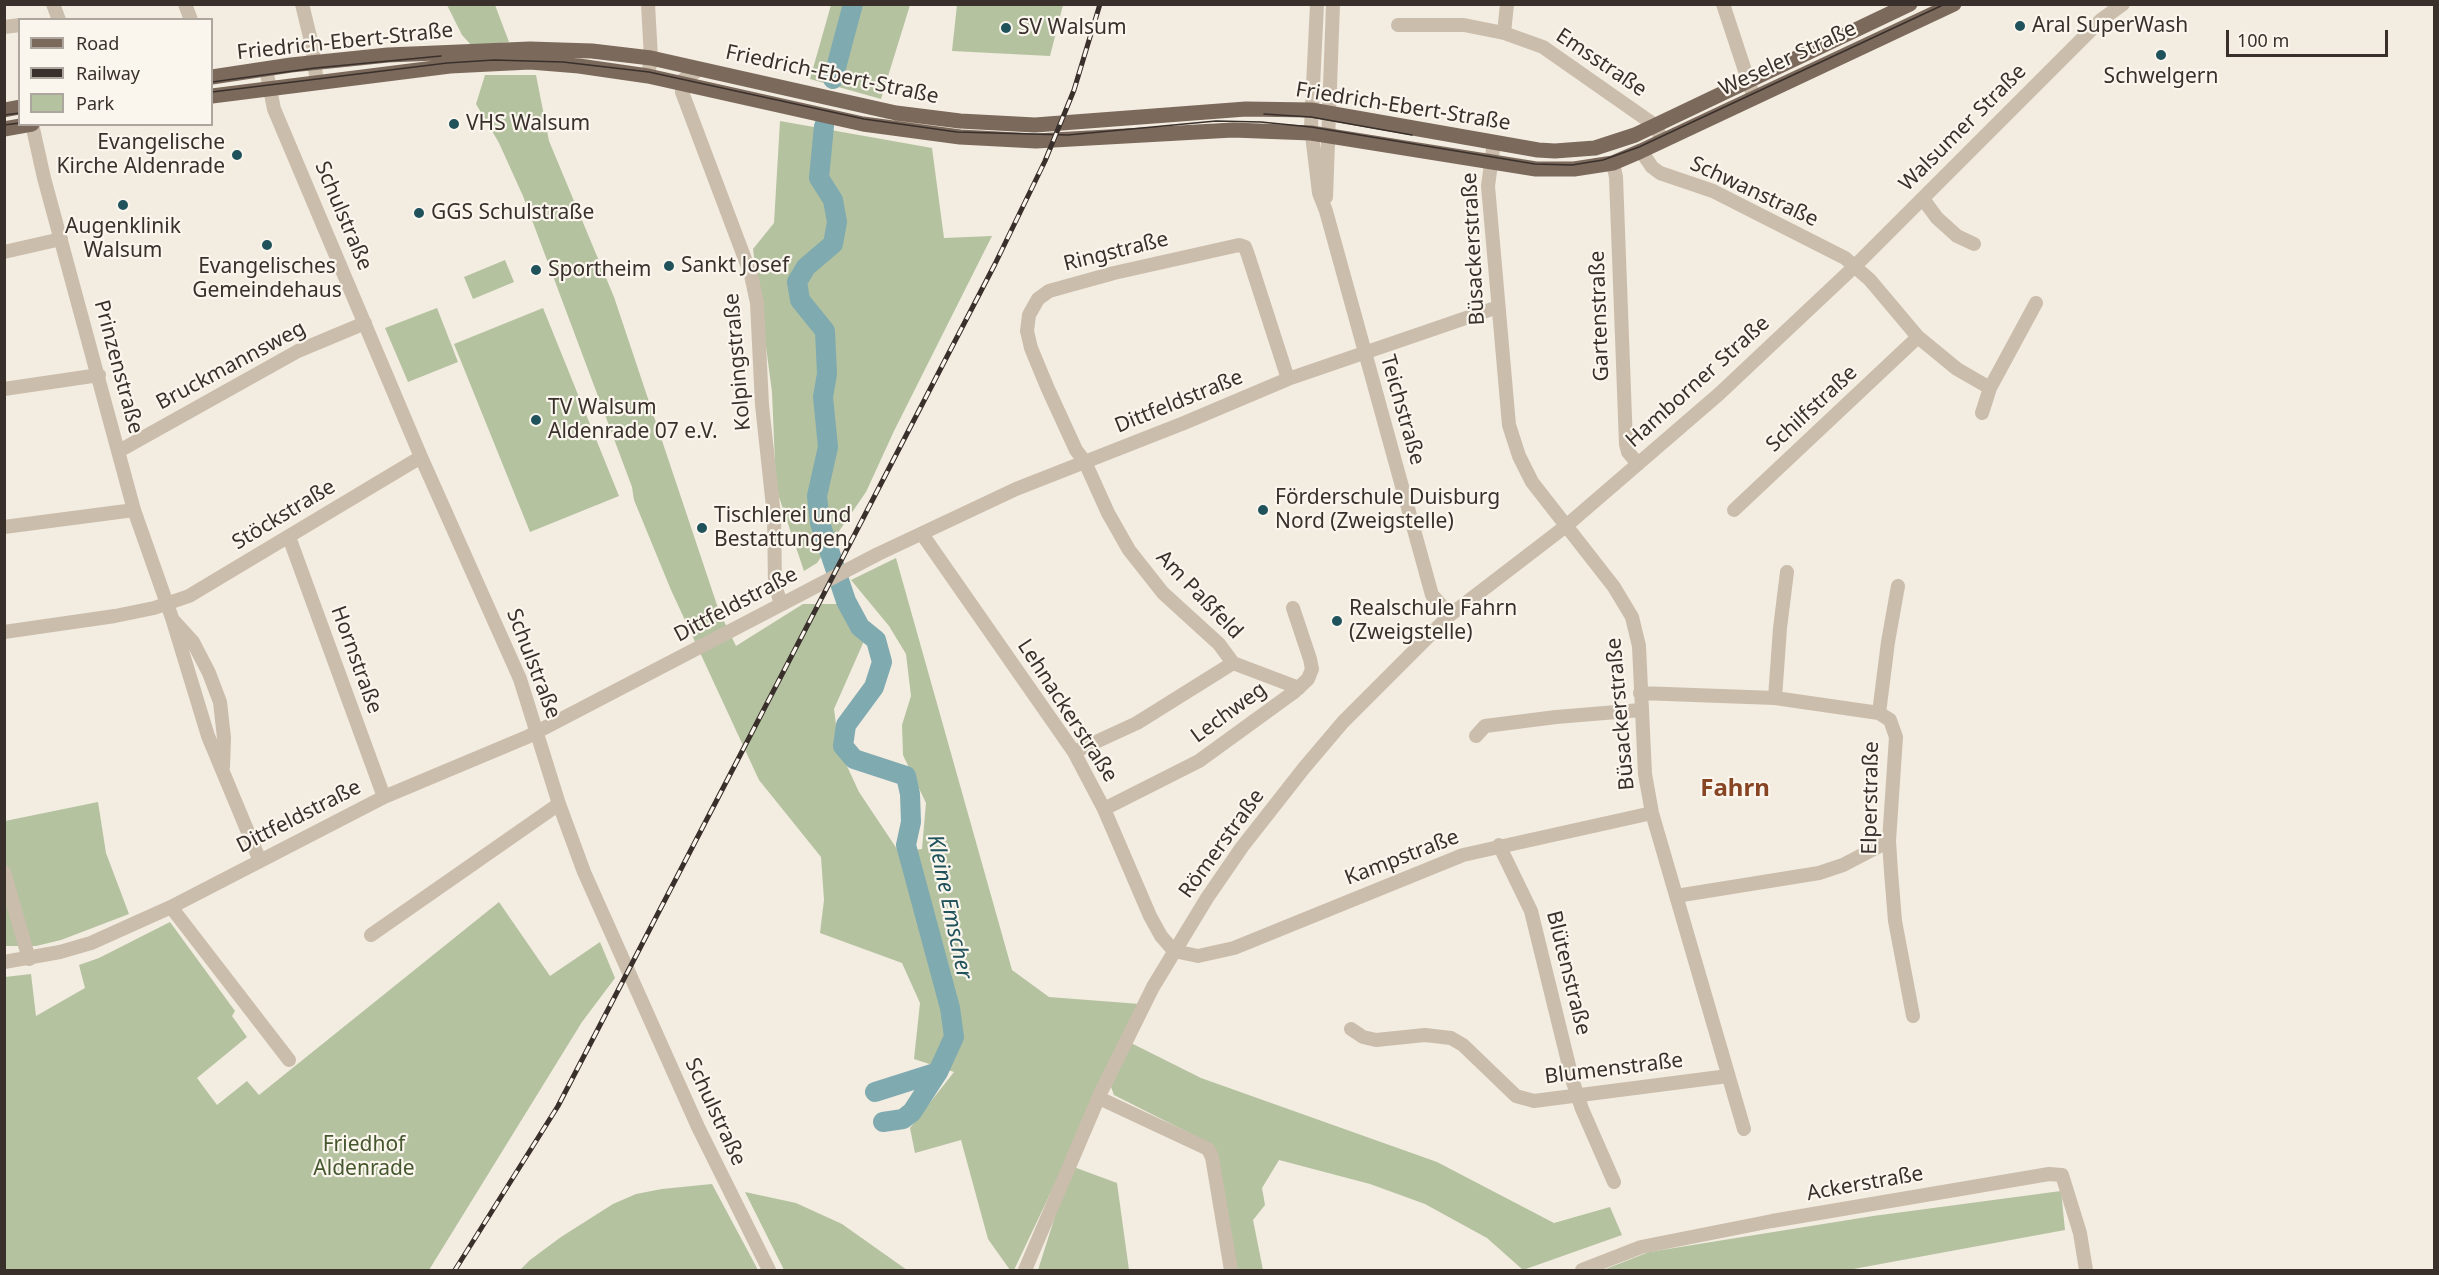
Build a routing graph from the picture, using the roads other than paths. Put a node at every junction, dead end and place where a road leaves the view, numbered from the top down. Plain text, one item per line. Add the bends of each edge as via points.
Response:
1 (302, 4) edge
2 (648, 4) edge
3 (1317, 4) edge
4 (1333, 4) edge
5 (1507, 4) edge
6 (1723, 4) edge
7 (1910, 4) edge
8 (1954, 4) edge
9 (2112, 4) edge
10 (2122, 4) edge
11 (2101, 20) junction
12 (1398, 25) dead end
13 (1504, 33) junction
14 (651, 58) junction
15 (314, 62) junction
16 (266, 69) junction
17 (700, 69) junction
18 (648, 76) junction
19 (213, 77) edge
20 (1747, 81) junction
21 (317, 82) junction
22 (682, 84) junction
23 (269, 88) junction
24 (706, 90) junction
25 (213, 92) edge
26 (1754, 98) junction
27 (1311, 110) junction
28 (1330, 114) junction
29 (25, 126) edge
30 (32, 126) edge
31 (696, 126) junction
32 (1656, 126) junction
33 (4, 129) edge
34 (1311, 133) junction
35 (1329, 135) junction
36 (1662, 141) junction
37 (1494, 142) junction
38 (1641, 151) junction
39 (1490, 162) junction
40 (1613, 163) junction
41 (1923, 199) junction
42 (1326, 211) junction
43 (61, 239) junction
44 (1974, 244) dead end
45 (4, 252) edge
46 (1855, 266) junction
47 (2036, 303) dead end
48 (1498, 307) junction
49 (365, 323) junction
50 (1918, 338) junction
51 (1364, 353) junction
52 (99, 375) junction
53 (1288, 379) junction
54 (4, 388) edge
55 (1990, 388) junction
56 (1982, 413) dead end
57 (119, 451) junction
58 (421, 458) junction
59 (1085, 462) junction
60 (1638, 464) junction
61 (134, 510) junction
62 (1734, 510) dead end
63 (1566, 526) junction
64 (4, 527) edge
65 (922, 534) junction
66 (289, 537) junction
67 (1787, 572) dead end
68 (1898, 586) dead end
69 (165, 604) junction
70 (781, 604) junction
71 (1293, 608) dead end
72 (1450, 615) junction
73 (172, 618) junction
74 (4, 632) edge
75 (1233, 663) junction
76 (1299, 688) junction
77 (1640, 693) junction
78 (1775, 698) junction
79 (1641, 710) junction
80 (1879, 713) junction
81 (537, 732) junction
82 (1476, 736) dead end
83 (1074, 752) junction
84 (223, 770) junction
85 (384, 797) junction
86 (560, 804) junction
87 (1104, 809) junction
88 (1652, 813) junction
89 (1889, 841) junction
90 (1499, 845) junction
91 (260, 861) junction
92 (4, 872) edge
93 (1676, 896) junction
94 (171, 907) junction
95 (371, 935) dead end
96 (1174, 951) junction
97 (29, 958) junction
98 (4, 962) edge
99 (1913, 1016) dead end
100 (1351, 1029) dead end
101 (289, 1060) dead end
102 (1728, 1076) junction
103 (1577, 1095) junction
104 (1099, 1098) junction
105 (1744, 1129) dead end
106 (1614, 1182) dead end
107 (769, 1270) edge
108 (1025, 1270) edge
109 (1231, 1270) edge
110 (1582, 1270) edge
111 (2086, 1270) edge

1 - 15 street
2 - 14 street
3 - 27 street, Teichstraße
4 - 28 street, Teichstraße
5 - 13 street
6 - 20 street
7 - 20 main road, Weseler Straße
8 - 26 main road, Weseler Straße
9 - 11 street, Walsumer Straße
10 - 11 street, Walsumer Straße
11 - 41 street, Walsumer Straße
12 - 13 street, Emsstraße via 1464,25
13 - 32 street, Emsstraße via 1543,47
14 - 15 main road, Friedrich-Ebert-Straße via 530,49
14 - 17 main road, Friedrich-Ebert-Straße
14 - 18 street
15 - 16 main road, Friedrich-Ebert-Straße
15 - 21 street
16 - 19 main road, Friedrich-Ebert-Straße
16 - 23 street, Schulstraße
17 - 22 street via 687,75
17 - 27 main road, Friedrich-Ebert-Straße via 866,107 960,121 1035,125 1246,109
18 - 21 main road, Friedrich-Ebert-Straße via 530,62 482,63
18 - 22 main road, Friedrich-Ebert-Straße
20 - 26 street
20 - 32 main road, Weseler Straße
21 - 23 main road, Friedrich-Ebert-Straße
22 - 24 main road, Friedrich-Ebert-Straße
22 - 31 street, Kolpingstraße
23 - 25 main road, Friedrich-Ebert-Straße
23 - 49 street, Schulstraße via 274,109
24 - 31 street, Kolpingstraße via 695,102
24 - 34 main road, Friedrich-Ebert-Straße via 863,124 960,137 1036,141 1233,130
26 - 36 main road, Weseler Straße
27 - 28 main road, Friedrich-Ebert-Straße
27 - 34 street, Teichstraße
28 - 35 street, Teichstraße
28 - 37 main road, Friedrich-Ebert-Straße
29 - 33 main road
30 - 43 street, Prinzenstraße
31 - 70 street, Kolpingstraße via 752,275 757,303 762,405 774,516 775,585
32 - 36 street, Emsstraße
32 - 37 main road, Friedrich-Ebert-Straße via 1614,142 1574,150 1538,150
34 - 35 main road, Friedrich-Ebert-Straße
34 - 42 street, Teichstraße via 1319,193
35 - 39 main road, Friedrich-Ebert-Straße
35 - 42 street, Teichstraße
36 - 38 main road, Weseler Straße
37 - 39 street, Büsackerstraße
38 - 40 main road, Friedrich-Ebert-Straße
38 - 46 street, Schwanstraße via 1660,173 1713,191
39 - 40 main road, Friedrich-Ebert-Straße via 1554,170
39 - 48 street, Büsackerstraße via 1488,186
40 - 60 street, Gartenstraße via 1626,444
41 - 44 street via 1957,236
41 - 46 street, Walsumer Straße
42 - 51 street, Teichstraße
43 - 45 street
43 - 52 street, Prinzenstraße
46 - 50 street, Schwanstraße
46 - 60 street, Hamborner Straße
47 - 55 street
48 - 51 street, Dittfeldstraße
48 - 63 street, Büsackerstraße via 1509,425 1532,482
49 - 57 street, Bruckmannsweg via 298,351
49 - 58 street, Schulstraße
50 - 55 street, Schwanstraße via 1957,369
50 - 62 street, Schilfstraße
51 - 53 street, Dittfeldstraße
51 - 72 street, Teichstraße via 1432,595
52 - 54 street
52 - 57 street, Prinzenstraße
53 - 59 street, Dittfeldstraße
53 - 59 street, Ringstraße via 1245,247 1239,245 1114,273 1049,291 1038,299 1029,315 1027,331 1048,389
55 - 56 street
57 - 61 street, Prinzenstraße
58 - 66 street, Stöckstraße
58 - 81 street, Schulstraße via 520,679
59 - 65 street, Dittfeldstraße via 1016,489
59 - 75 street, Am Paßfeld via 1129,550 1163,594 1220,644
60 - 63 street, Hamborner Straße
61 - 64 street
61 - 69 street, Prinzenstraße
63 - 72 street, Römerstraße
63 - 77 street, Büsackerstraße via 1614,587 1632,618 1639,646
65 - 70 street, Dittfeldstraße
65 - 83 street, Lehnackerstraße
66 - 69 street, Stöckstraße via 189,596
66 - 85 street, Hornstraße
67 - 78 street
68 - 80 street, Elperstraße
69 - 73 street, Prinzenstraße
69 - 74 street, Stöckstraße via 115,616
70 - 81 street, Dittfeldstraße
71 - 76 street, Lechweg via 1312,669
72 - 96 street, Römerstraße via 1343,722 1304,768 1242,847
73 - 84 street, Prinzenstraße via 208,736
73 - 84 street, Prinzenstraße via 193,642 220,702
75 - 76 street, Am Paßfeld
75 - 83 street via 1137,723
76 - 87 street, Lechweg via 1199,761
77 - 78 street
77 - 79 street, Büsackerstraße
78 - 80 street
79 - 82 street via 1485,726
79 - 88 street, Büsackerstraße
80 - 89 street, Elperstraße via 1890,720 1896,737
81 - 85 street, Dittfeldstraße
81 - 86 street, Schulstraße
83 - 87 street, Lehnackerstraße
84 - 91 street, Prinzenstraße
85 - 91 street, Dittfeldstraße
86 - 95 street
86 - 107 street, Schulstraße via 584,872 680,1088
87 - 96 street, Lehnackerstraße via 1150,916
88 - 90 street, Kampstraße
88 - 93 street, Büsackerstraße
89 - 93 street via 1844,865 1819,873
89 - 99 street, Elperstraße via 1895,921
90 - 96 street, Kampstraße via 1463,855 1233,948 1198,956
90 - 103 street, Blütenstraße via 1532,911
91 - 94 street, Dittfeldstraße
92 - 97 street
93 - 102 street, Büsackerstraße
94 - 97 street, Dittfeldstraße via 91,943
94 - 101 street
96 - 104 street, Römerstraße
97 - 98 street, Dittfeldstraße
100 - 103 street, Blumenstraße via 1376,1040 1425,1035 1451,1038 1516,1096 1534,1101
102 - 103 street, Blumenstraße
102 - 105 street, Büsackerstraße
103 - 106 street, Blütenstraße
104 - 108 street, Römerstraße
104 - 109 street via 1208,1149
110 - 111 street, Ackerstraße via 1641,1247 1772,1221 2062,1174 2080,1233

